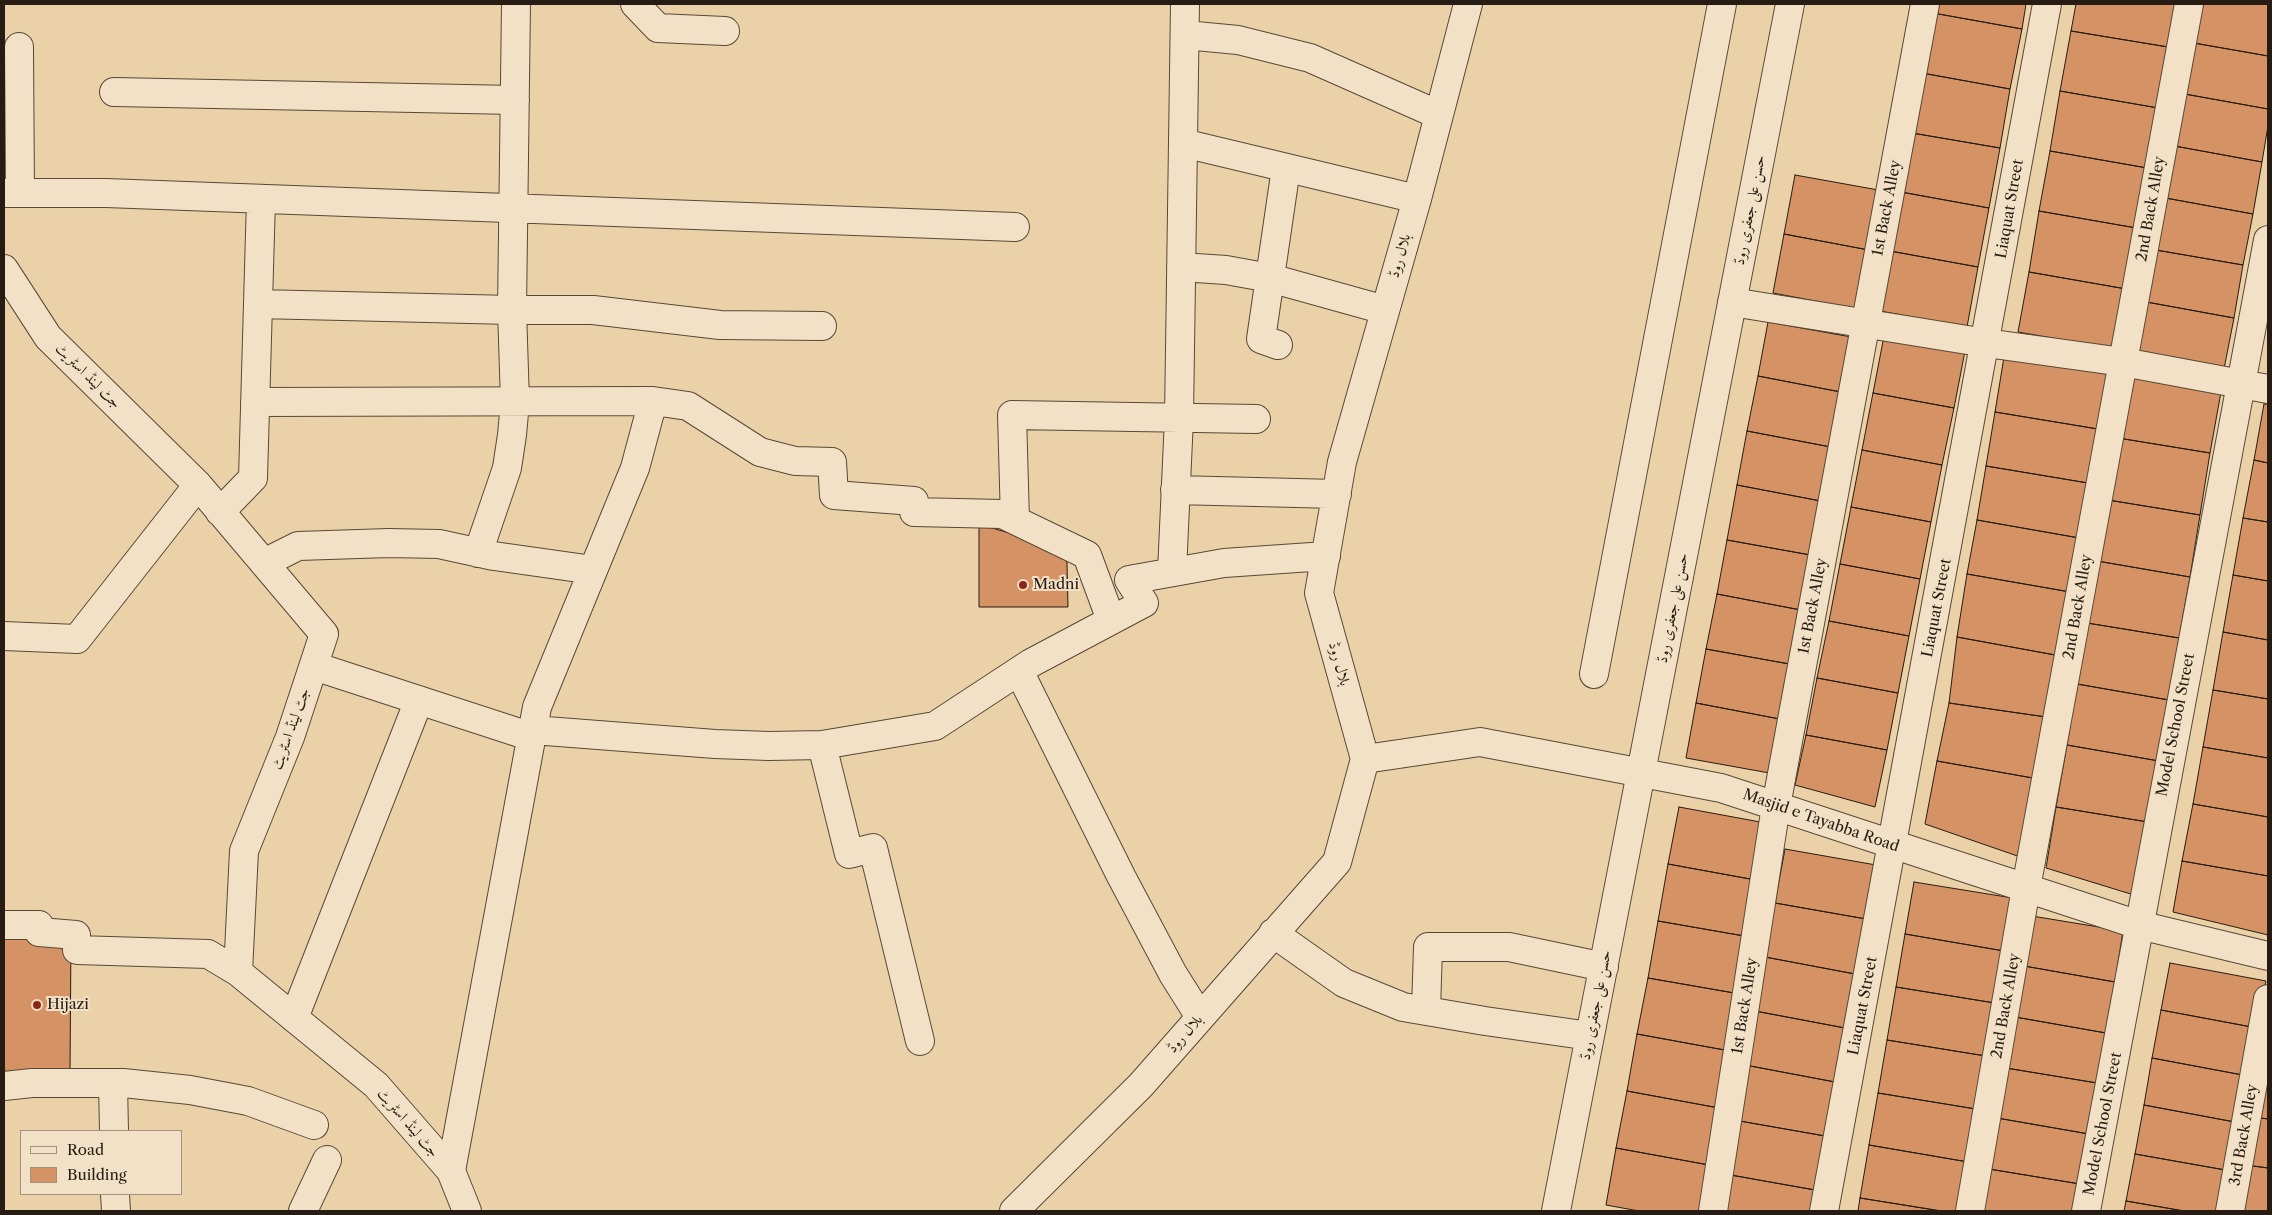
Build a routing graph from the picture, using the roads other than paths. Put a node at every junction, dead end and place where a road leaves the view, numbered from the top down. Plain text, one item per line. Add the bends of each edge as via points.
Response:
1 (516, 4) edge
2 (635, 4) edge
3 (1185, 4) edge
4 (1468, 4) edge
5 (1722, 4) edge
6 (1790, 4) edge
7 (1925, 4) edge
8 (2047, 4) edge
9 (2189, 4) edge
10 (725, 30) dead end
11 (1184, 35) junction
12 (20, 47) dead end
13 (114, 92) dead end
14 (515, 100) junction
15 (1438, 115) junction
16 (1183, 143) junction
17 (1286, 168) junction
18 (12, 193) edge
19 (261, 198) junction
20 (1417, 198) junction
21 (513, 208) junction
22 (1015, 227) dead end
23 (2268, 240) edge
24 (1181, 267) junction
25 (4, 269) edge
26 (1270, 278) junction
27 (1732, 302) junction
28 (258, 304) junction
29 (512, 310) junction
30 (1385, 310) junction
31 (1865, 324) junction
32 (822, 326) dead end
33 (1986, 343) junction
34 (1278, 345) dead end
35 (2123, 362) junction
36 (2240, 385) junction
37 (2268, 389) edge
38 (654, 401) junction
39 (255, 402) junction
40 (515, 402) junction
41 (1179, 418) junction
42 (1256, 419) dead end
43 (198, 485) junction
44 (1175, 490) junction
45 (1337, 494) junction
46 (220, 512) junction
47 (1015, 520) junction
48 (478, 553) junction
49 (1326, 556) junction
50 (264, 563) junction
51 (593, 570) junction
52 (1172, 572) junction
53 (1110, 620) junction
54 (4, 636) edge
55 (314, 666) junction
56 (1020, 671) junction
57 (1594, 674) dead end
58 (419, 700) junction
59 (532, 734) junction
60 (822, 745) junction
61 (1365, 759) junction
62 (1642, 772) junction
63 (1776, 806) junction
64 (1892, 845) junction
65 (2026, 888) junction
66 (2140, 924) junction
67 (4, 925) edge
68 (1273, 933) junction
69 (2268, 956) edge
70 (1604, 967) junction
71 (238, 972) junction
72 (2268, 999) edge
73 (1426, 1011) junction
74 (1200, 1017) junction
75 (294, 1018) junction
76 (1590, 1036) junction
77 (920, 1041) dead end
78 (113, 1082) junction
79 (4, 1086) edge
80 (314, 1125) dead end
81 (114, 1130) edge
82 (326, 1160) dead end
83 (451, 1171) junction
84 (115, 1195) edge
85 (116, 1211) edge
86 (303, 1211) edge
87 (467, 1211) edge
88 (1014, 1211) edge
89 (1556, 1211) edge
90 (1714, 1211) edge
91 (1824, 1211) edge
92 (1970, 1211) edge
93 (2086, 1211) edge
94 (2230, 1211) edge

1 - 14 street
2 - 10 street via 658,28
3 - 11 street
4 - 15 street, بلال روڈ
5 - 57 street
6 - 27 street, حسن علی جعفری روڈ
7 - 31 street, 1st Back Alley
8 - 33 street, Liaquat Street
9 - 35 street, 2nd Back Alley
11 - 15 street via 1238,40 1310,58
11 - 16 street
12 - 18 street
13 - 14 street
14 - 21 street
15 - 20 street, بلال روڈ
16 - 17 street
16 - 24 street
17 - 20 street
17 - 26 street
18 - 19 street
19 - 21 street
19 - 28 street
20 - 30 street, بلال روڈ
21 - 22 street
21 - 29 street
23 - 36 street, Model School Street
24 - 26 street via 1226,270
24 - 41 street
25 - 43 street, جٹ لینڈ اسٹریٹ via 48,336
26 - 30 street
26 - 34 street via 1261,340
27 - 31 street
27 - 62 street, حسن علی جعفری روڈ
28 - 29 street
28 - 39 street
29 - 32 street via 593,310 720,325
29 - 40 street
30 - 45 street, بلال روڈ via 1342,462
31 - 33 street
31 - 63 street, 1st Back Alley
33 - 35 street
33 - 64 street, Liaquat Street
35 - 36 street
35 - 65 street, 2nd Back Alley
36 - 37 street
36 - 66 street, Model School Street
38 - 40 street
38 - 47 street via 688,406 760,452 795,461 832,462 834,495 914,501 914,512 1002,514
38 - 51 street via 635,468
39 - 40 street
39 - 46 street via 253,478
40 - 48 street via 507,468
41 - 42 street
41 - 44 street
41 - 47 street via 1012,415
43 - 46 street, جٹ لینڈ اسٹریٹ
43 - 54 street via 77,639
44 - 45 street
44 - 52 street
45 - 49 street, بلال روڈ
46 - 50 street, جٹ لینڈ اسٹریٹ
47 - 53 street via 1087,555
48 - 50 street via 439,544 298,546
48 - 51 street
49 - 52 street via 1224,563
49 - 61 street, بلال روڈ via 1319,593
50 - 55 street, جٹ لینڈ اسٹریٹ via 324,634
51 - 59 street via 537,707
52 - 53 street via 1129,580 1144,603
53 - 56 street
55 - 58 street
55 - 71 street, جٹ لینڈ اسٹریٹ via 290,737 244,851
56 - 60 street via 935,726
56 - 74 street via 1121,876 1173,974
58 - 59 street
58 - 75 street
59 - 60 street via 715,744
59 - 83 street
60 - 77 street via 848,854 873,848
61 - 62 street, Masjid e Tayabba Road via 1480,742
61 - 68 street, بلال روڈ via 1337,862
62 - 63 street, Masjid e Tayabba Road via 1722,788
62 - 70 street, حسن علی جعفری روڈ
63 - 64 street, Masjid e Tayabba Road
63 - 90 street, 1st Back Alley
64 - 65 street, Masjid e Tayabba Road
64 - 91 street, Liaquat Street
65 - 66 street, Masjid e Tayabba Road
65 - 92 street, 2nd Back Alley
66 - 69 street, Masjid e Tayabba Road
66 - 93 street, Model School Street
67 - 71 street via 39,925 39,932 76,934 77,950 208,954
68 - 73 street via 1344,983 1403,1007
68 - 74 street, بلال روڈ
70 - 73 street via 1509,947 1428,947
70 - 76 street, حسن علی جعفری روڈ
71 - 75 street, جٹ لینڈ اسٹریٹ
72 - 94 street, 3rd Back Alley
73 - 76 street
74 - 88 street, بلال روڈ via 1141,1085
75 - 83 street, جٹ لینڈ اسٹریٹ via 376,1086
76 - 89 street, حسن علی جعفری روڈ
78 - 79 street via 32,1082
78 - 80 street via 190,1090 248,1101
78 - 81 street
82 - 86 street
83 - 87 street, جٹ لینڈ اسٹریٹ
84 - 85 street

